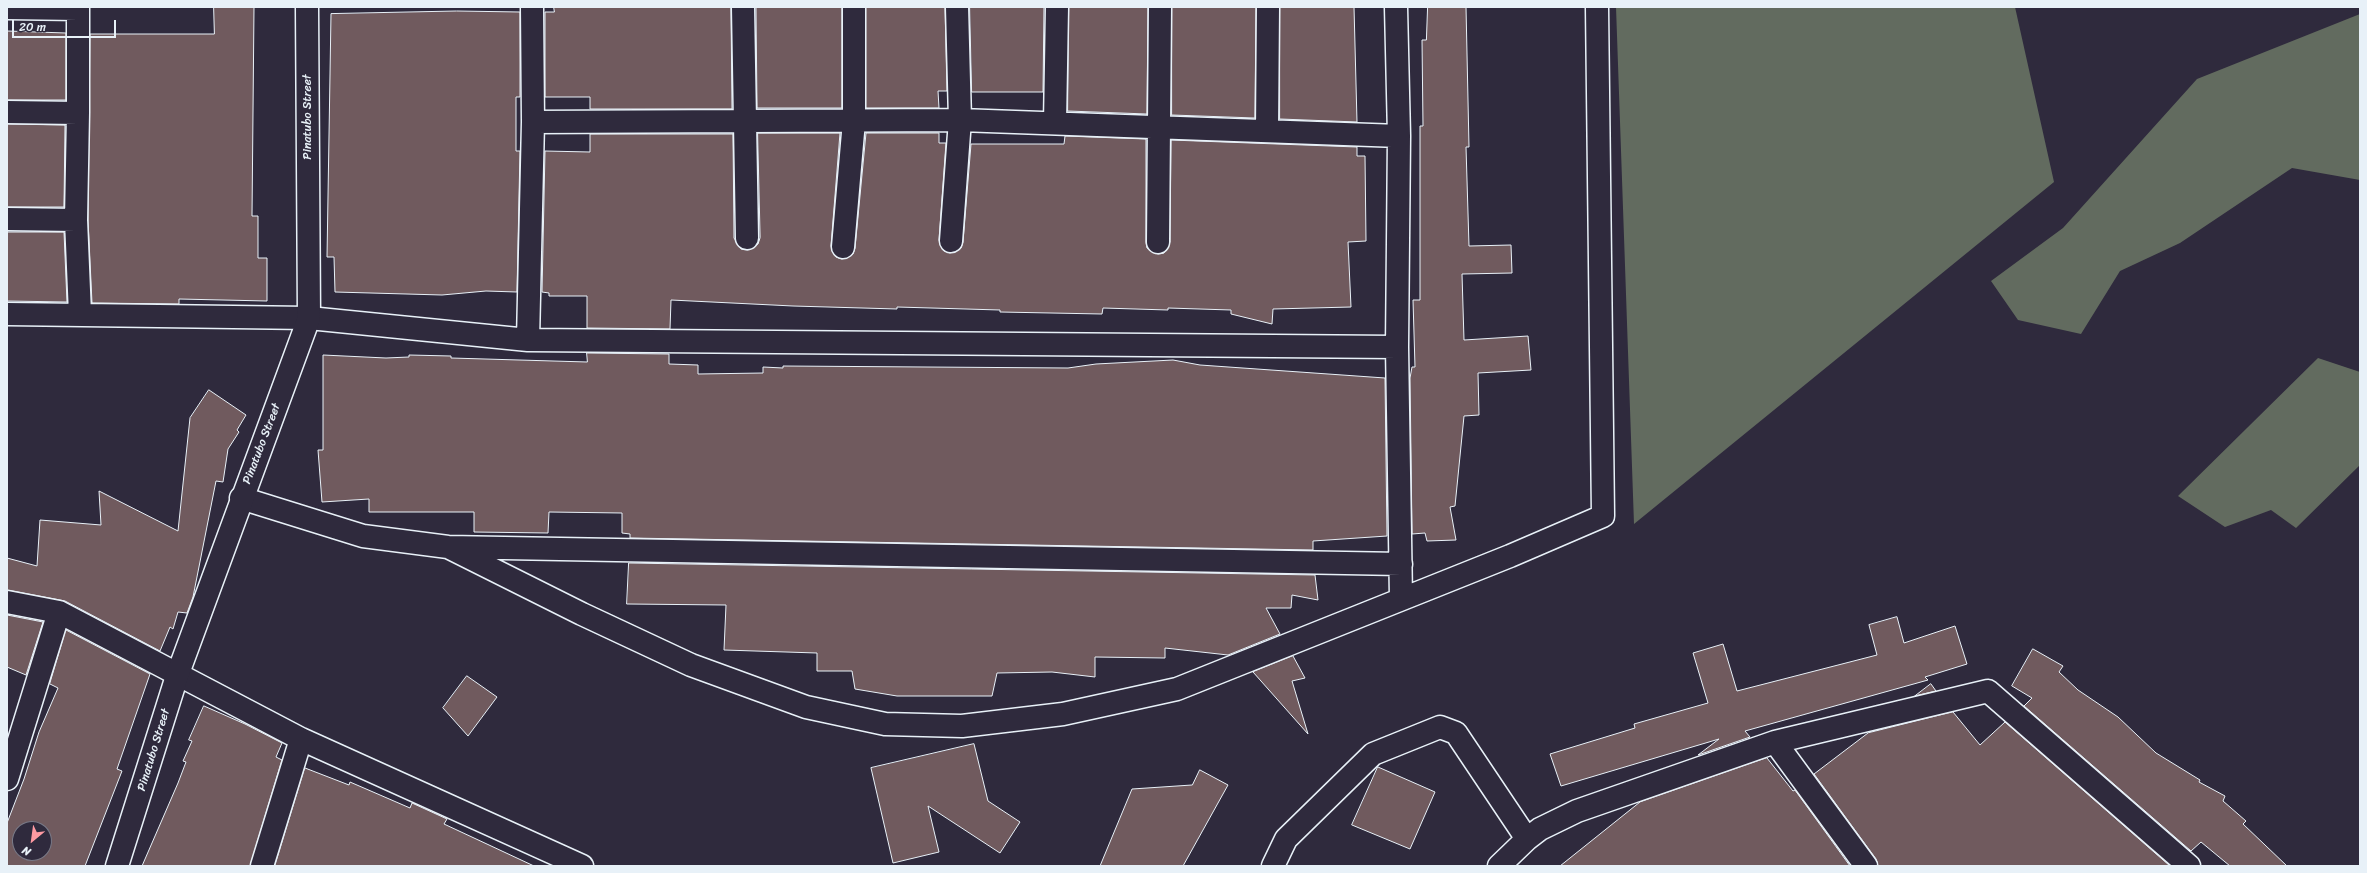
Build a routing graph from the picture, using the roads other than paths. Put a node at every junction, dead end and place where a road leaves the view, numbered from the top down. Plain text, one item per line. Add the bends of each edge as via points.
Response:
1 (307, 7) edge
2 (532, 7) edge
3 (743, 7) edge
4 (854, 7) edge
5 (956, 7) edge
6 (1057, 7) edge
7 (1160, 7) edge
8 (1268, 7) edge
9 (1396, 7) edge
10 (1596, 7) edge
11 (7, 8) edge
12 (78, 8) edge
13 (7, 112) edge
14 (78, 113) junction
15 (960, 120) junction
16 (854, 121) junction
17 (533, 122) junction
18 (744, 122) junction
19 (1055, 123) junction
20 (1159, 127) junction
21 (1266, 131) junction
22 (1399, 136) junction
23 (7, 219) edge
24 (76, 220) junction
25 (747, 238) dead end
26 (951, 241) dead end
27 (1158, 242) dead end
28 (843, 247) dead end
29 (7, 314) edge
30 (80, 314) junction
31 (309, 318) junction
32 (528, 340) junction
33 (1397, 347) junction
34 (241, 498) junction
35 (448, 547) junction
36 (1401, 564) junction
37 (1401, 599) junction
38 (7, 602) edge
39 (59, 612) junction
40 (177, 676) junction
41 (301, 738) junction
42 (1775, 742) junction
43 (7, 780) edge
44 (1527, 839) junction
45 (544, 859) edge
46 (117, 866) edge
47 (262, 866) edge
48 (582, 866) edge
49 (1272, 866) edge
50 (1499, 866) edge
51 (1866, 866) edge
52 (2189, 866) edge

1 - 31 street, Pinatubo Street
2 - 17 street
3 - 18 street
4 - 16 street
5 - 15 street
6 - 19 street
7 - 20 street
8 - 21 street
9 - 22 street
10 - 37 street via 1604,516
11 - 12 street
12 - 14 street
13 - 14 street
14 - 24 street
15 - 16 street
15 - 19 street
15 - 26 street
16 - 18 street
16 - 28 street
17 - 18 street
17 - 32 street
18 - 25 street
19 - 20 street
20 - 21 street
20 - 27 street
21 - 22 street
22 - 33 street
23 - 24 street
24 - 30 street
29 - 30 street
30 - 31 street
31 - 32 street
31 - 34 street, Pinatubo Street
32 - 33 street
33 - 36 street
34 - 35 street via 363,536
34 - 40 street, Pinatubo Street
35 - 36 street
35 - 37 street via 691,665 806,707 885,724 970,726 1063,714 1177,690
36 - 37 street
38 - 39 street
39 - 40 street
39 - 43 street
40 - 41 street
40 - 46 street, Pinatubo Street
41 - 45 street
41 - 47 street
42 - 44 street via 1577,811 1540,829
42 - 51 street
42 - 52 street via 1988,691
44 - 49 street via 1456,732 1440,727 1373,754 1286,839
44 - 50 street
45 - 48 street

